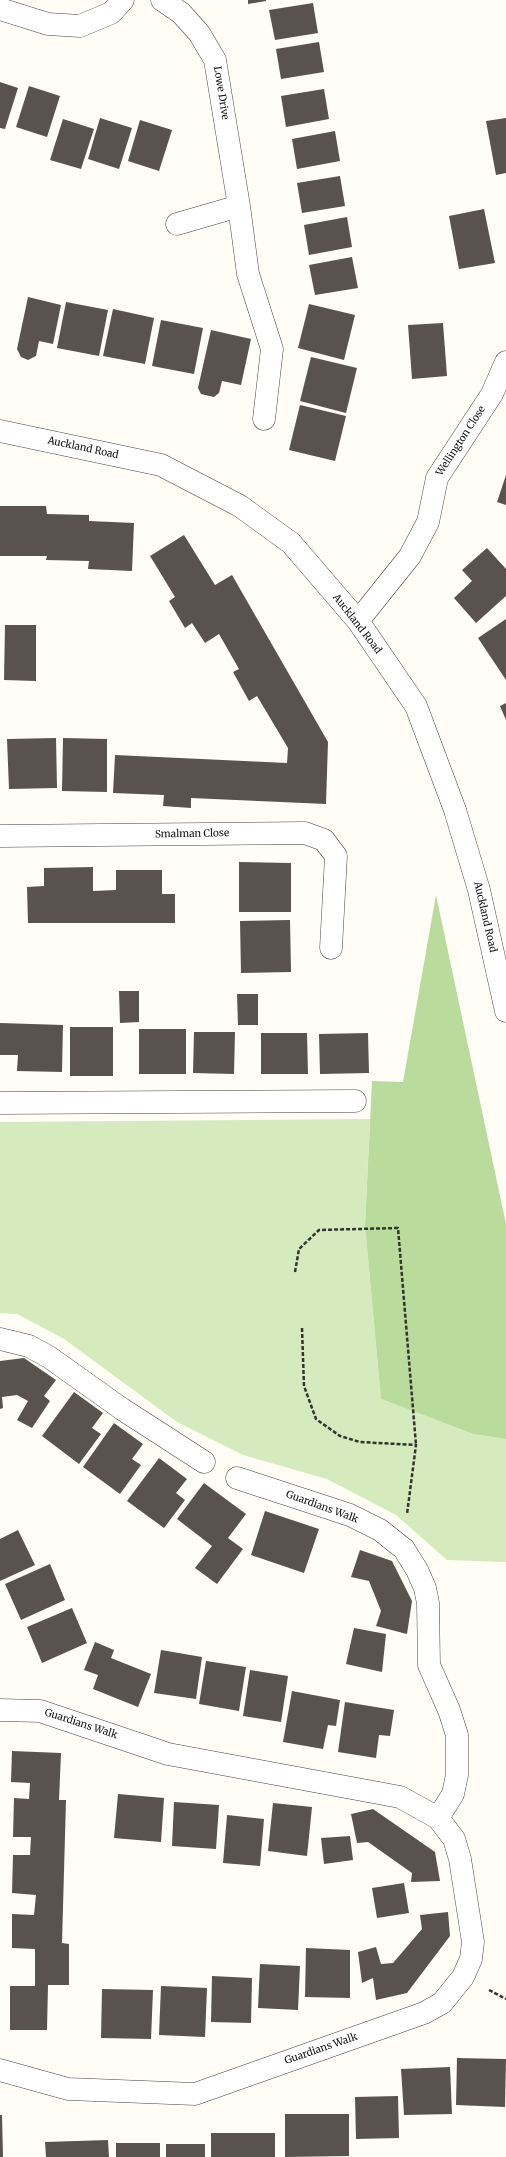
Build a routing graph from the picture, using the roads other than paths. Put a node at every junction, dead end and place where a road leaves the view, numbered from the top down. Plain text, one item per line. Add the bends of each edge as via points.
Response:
1 (123, 0) edge
2 (162, 0) edge
3 (0, 9) edge
4 (239, 206) junction
5 (177, 224) dead end
6 (506, 362) edge
7 (264, 418) dead end
8 (0, 431) edge
9 (358, 621) junction
10 (0, 836) edge
11 (331, 948) dead end
12 (506, 1011) edge
13 (355, 1100) dead end
14 (0, 1103) edge
15 (0, 1339) edge
16 (204, 1462) dead end
17 (237, 1478) dead end
18 (0, 1710) edge
19 (438, 1818) junction
20 (0, 2070) edge

1 - 3 street via 111,13 80,26 48,24
2 - 4 street, Lowe Drive via 181,14 199,33 216,60
4 - 5 street
4 - 7 street, Lowe Drive via 248,274 272,349
6 - 9 street, Wellington Close via 492,394 437,478 428,522 410,556
8 - 9 street, Auckland Road via 161,465 240,506 291,544
9 - 12 street, Auckland Road via 416,706 455,810 479,890
10 - 11 street, Smalman Close via 305,833 324,840 336,856
13 - 14 street
15 - 16 street via 29,1346 49,1357 122,1409
17 - 19 street, Guardians Walk via 350,1515 380,1530 404,1549 425,1588 428,1603 429,1665 457,1735 457,1775 453,1794
18 - 19 street, Guardians Walk via 40,1711 168,1754 400,1797
19 - 20 street, Guardians Walk via 454,1839 460,1859 473,1942 471,1959 463,1977 442,2003 424,2013 195,2094 68,2089

